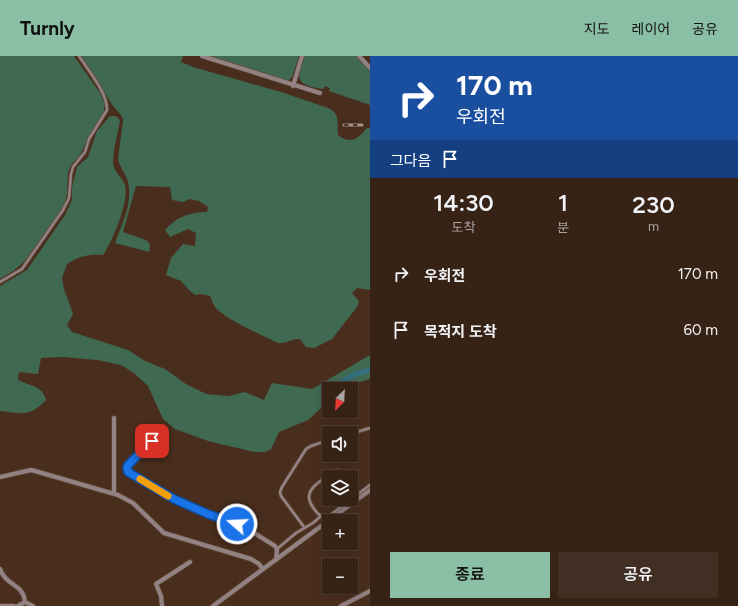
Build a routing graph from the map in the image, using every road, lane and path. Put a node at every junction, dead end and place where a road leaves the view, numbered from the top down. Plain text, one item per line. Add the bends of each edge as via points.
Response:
1 (79, 56) edge
2 (202, 56) edge
3 (302, 56) edge
4 (359, 56) edge
5 (370, 68) edge
6 (293, 86) junction
7 (320, 93) dead end
8 (0, 282) edge
9 (114, 418) dead end
10 (370, 428) edge
11 (358, 432) edge
12 (152, 441) dead end
13 (322, 442) edge
14 (130, 474) joint
15 (0, 477) edge
16 (322, 481) edge
17 (370, 485) edge
18 (370, 490) edge
19 (114, 494) junction
20 (321, 516) junction
21 (304, 527) junction
22 (277, 549) junction
23 (276, 560) junction
24 (190, 562) dead end
25 (0, 569) edge
26 (264, 569) junction
27 (370, 590) edge
28 (220, 601) junction
29 (24, 602) junction
30 (1, 606) edge
31 (14, 606) edge
32 (18, 606) edge
33 (33, 606) edge
34 (162, 606) edge
35 (213, 606) edge
36 (223, 606) edge
37 (341, 606) edge

1 - 8 lane via 104,95 107,110 89,139 85,152 74,167 69,198 63,210 22,269
2 - 6 street
3 - 6 street
4 - 5 street
6 - 7 street
9 - 19 street
10 - 11 lane
12 - 14 lane via 128,465
13 - 21 lane via 306,449 280,492
14 - 22 street via 174,499 248,529
15 - 19 street via 31,470
16 - 20 lane via 308,494 308,499
17 - 20 lane via 329,516
18 - 23 street
19 - 26 street via 133,503 164,533 251,559
20 - 21 lane
21 - 22 lane
22 - 23 street
23 - 26 street
24 - 34 street via 156,584
25 - 29 street via 5,579 22,592
26 - 28 street
27 - 37 street
28 - 35 street
28 - 36 street
29 - 32 street
29 - 33 street
30 - 31 street

